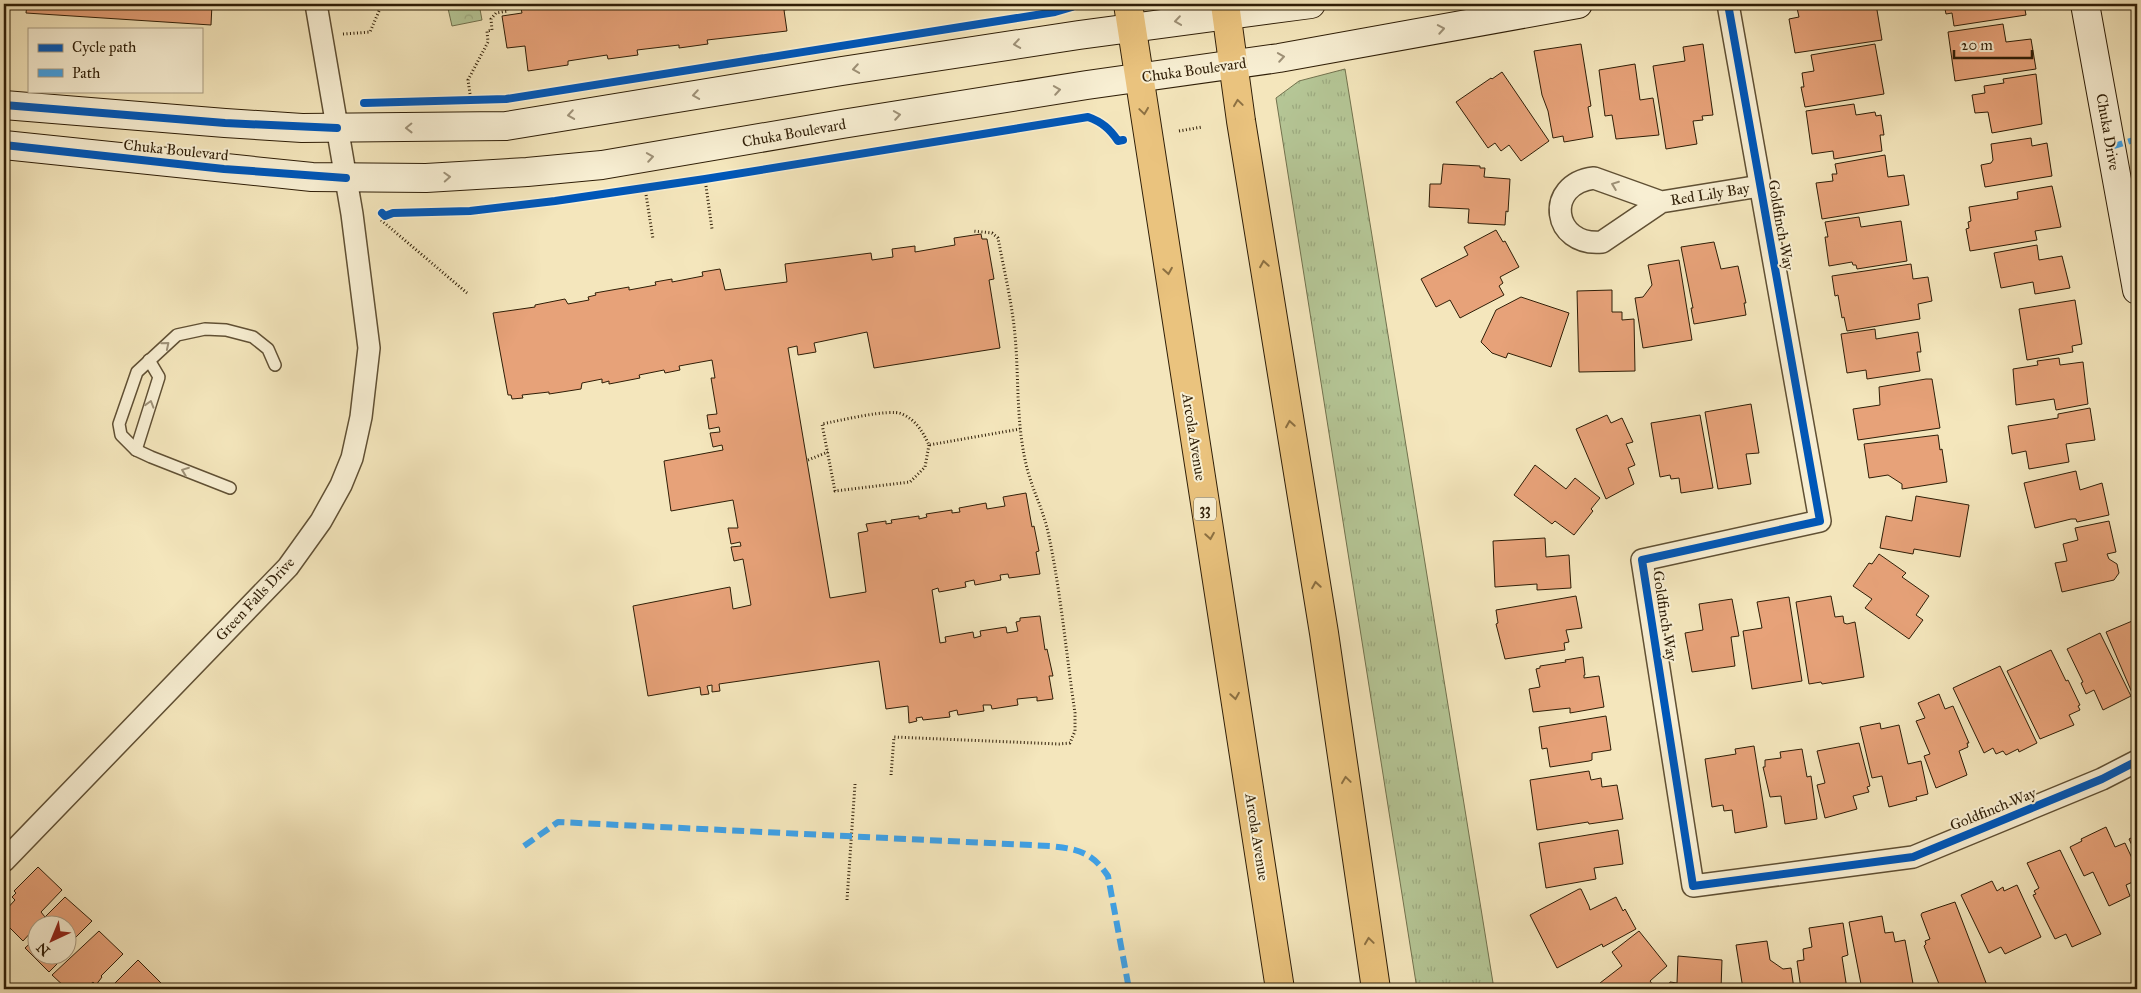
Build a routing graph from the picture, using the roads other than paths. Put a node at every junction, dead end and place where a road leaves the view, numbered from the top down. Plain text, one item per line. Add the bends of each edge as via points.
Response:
1 (316, 4) edge
2 (1311, 4) edge
3 (1578, 4) edge
4 (1728, 4) edge
5 (2086, 4) edge
6 (1225, 9) edge
7 (1129, 16) edge
8 (1233, 64) junction
9 (1139, 78) junction
10 (4, 104) edge
11 (337, 128) junction
12 (4, 145) edge
13 (346, 178) junction
14 (1760, 186) junction
15 (1661, 202) dead end
16 (2137, 290) edge
17 (149, 360) junction
18 (275, 365) dead end
19 (136, 450) junction
20 (230, 488) dead end
21 (2137, 761) edge
22 (4, 861) edge
23 (1280, 989) edge
24 (1376, 989) edge

1 - 11 street, Green Falls Drive
2 - 6 street, Chuka Boulevard
8 -> 3 street, Chuka Boulevard
4 - 14 street, Goldfinch Way
5 - 16 street, Chuka Drive
6 -> 7 street, Chuka Boulevard
6 - 8 main road
7 - 9 main road, Arcola Avenue / 33
7 -> 11 street, Chuka Boulevard via 842,71 506,126
8 - 9 street, Chuka Boulevard
24 -> 8 main road via 1324,633
13 -> 9 street, Chuka Boulevard via 426,178 602,165
9 -> 23 main road, Arcola Avenue / 33
10 - 11 street, Chuka Boulevard via 225,123
11 - 13 street, Green Falls Drive
12 - 13 street, Chuka Boulevard via 224,169
13 - 22 street, Green Falls Drive via 369,348 361,418 352,458 341,485 321,521 288,567
14 - 15 street, Red Lily Bay
14 - 21 street, Goldfinch Way via 1820,521 1642,560 1693,886 1913,857 2102,779
17 -> 18 lane via 177,335 205,329 253,337 268,349
19 -> 17 lane via 159,377
17 - 19 lane via 137,372 119,424 121,435
20 -> 19 lane

